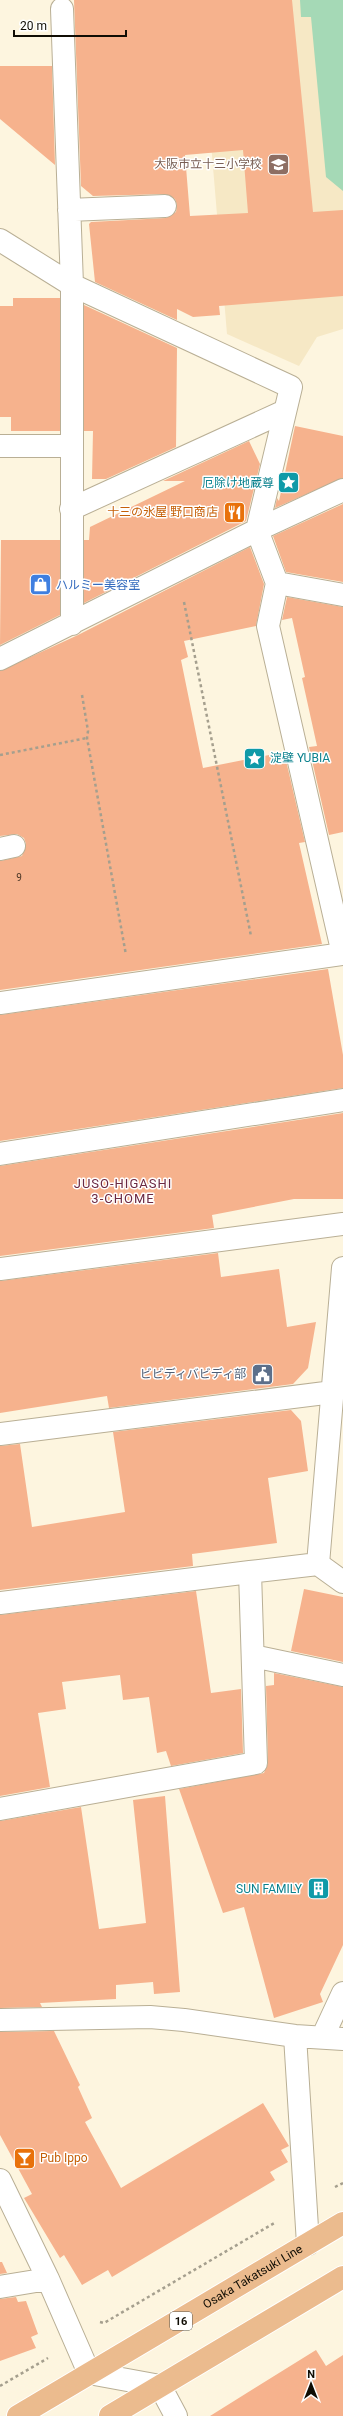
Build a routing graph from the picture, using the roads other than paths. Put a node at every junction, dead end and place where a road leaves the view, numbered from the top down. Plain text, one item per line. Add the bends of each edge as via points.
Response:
1 (62, 9) dead end
2 (165, 206) dead end
3 (69, 210) junction
4 (0, 240) edge
5 (72, 284) junction
6 (285, 411) junction
7 (0, 446) edge
8 (72, 446) junction
9 (343, 490) edge
10 (71, 509) junction
11 (257, 530) junction
12 (277, 583) junction
13 (343, 595) edge
14 (72, 624) junction
15 (0, 659) edge
16 (339, 915) edge
17 (343, 954) edge
18 (0, 1003) edge
19 (343, 1100) edge
20 (0, 1154) edge
21 (343, 1224) edge
22 (343, 1268) edge
23 (0, 1269) edge
24 (341, 1323) edge
25 (333, 1392) junction
26 (0, 1434) edge
27 (318, 1564) junction
28 (250, 1572) junction
29 (343, 1582) edge
30 (0, 1603) edge
31 (253, 1656) junction
32 (343, 1675) edge
33 (0, 1809) edge
34 (343, 1993) edge
35 (0, 2020) edge
36 (295, 2036) junction
37 (333, 2037) edge
38 (0, 2180) edge
39 (343, 2223) edge
40 (308, 2244) junction
41 (343, 2277) edge
42 (48, 2280) junction
43 (0, 2287) edge
44 (89, 2373) junction
45 (160, 2386) junction
46 (18, 2416) edge
47 (110, 2416) edge
48 (176, 2416) edge

1 - 3 street
2 - 3 street
3 - 5 street
4 - 5 street
5 - 6 street via 290,387
5 - 8 street
6 - 10 street
6 - 11 street
7 - 8 street
8 - 10 street
9 - 11 street
10 - 14 street
11 - 12 street
11 - 14 street
12 - 13 street
12 - 16 street via 268,626
14 - 15 street
16 - 17 street
17 - 18 street
19 - 20 street
21 - 23 street
22 - 24 street
24 - 25 street
25 - 26 street
25 - 27 street
27 - 28 street
27 - 29 street
28 - 30 street
28 - 31 street
31 - 32 street
31 - 33 street via 256,1763
34 - 37 street
35 - 36 street via 150,2017
36 - 37 street
36 - 40 street
38 - 42 street
39 - 40 main road, Osaka Takatsuki Line / 16
40 - 44 main road, Osaka Takatsuki Line / 16 via 174,2326
41 - 45 main road
42 - 43 street
42 - 44 street
44 - 45 street
44 - 46 main road, Osaka Takatsuki Line / 16
45 - 47 main road
45 - 48 street

